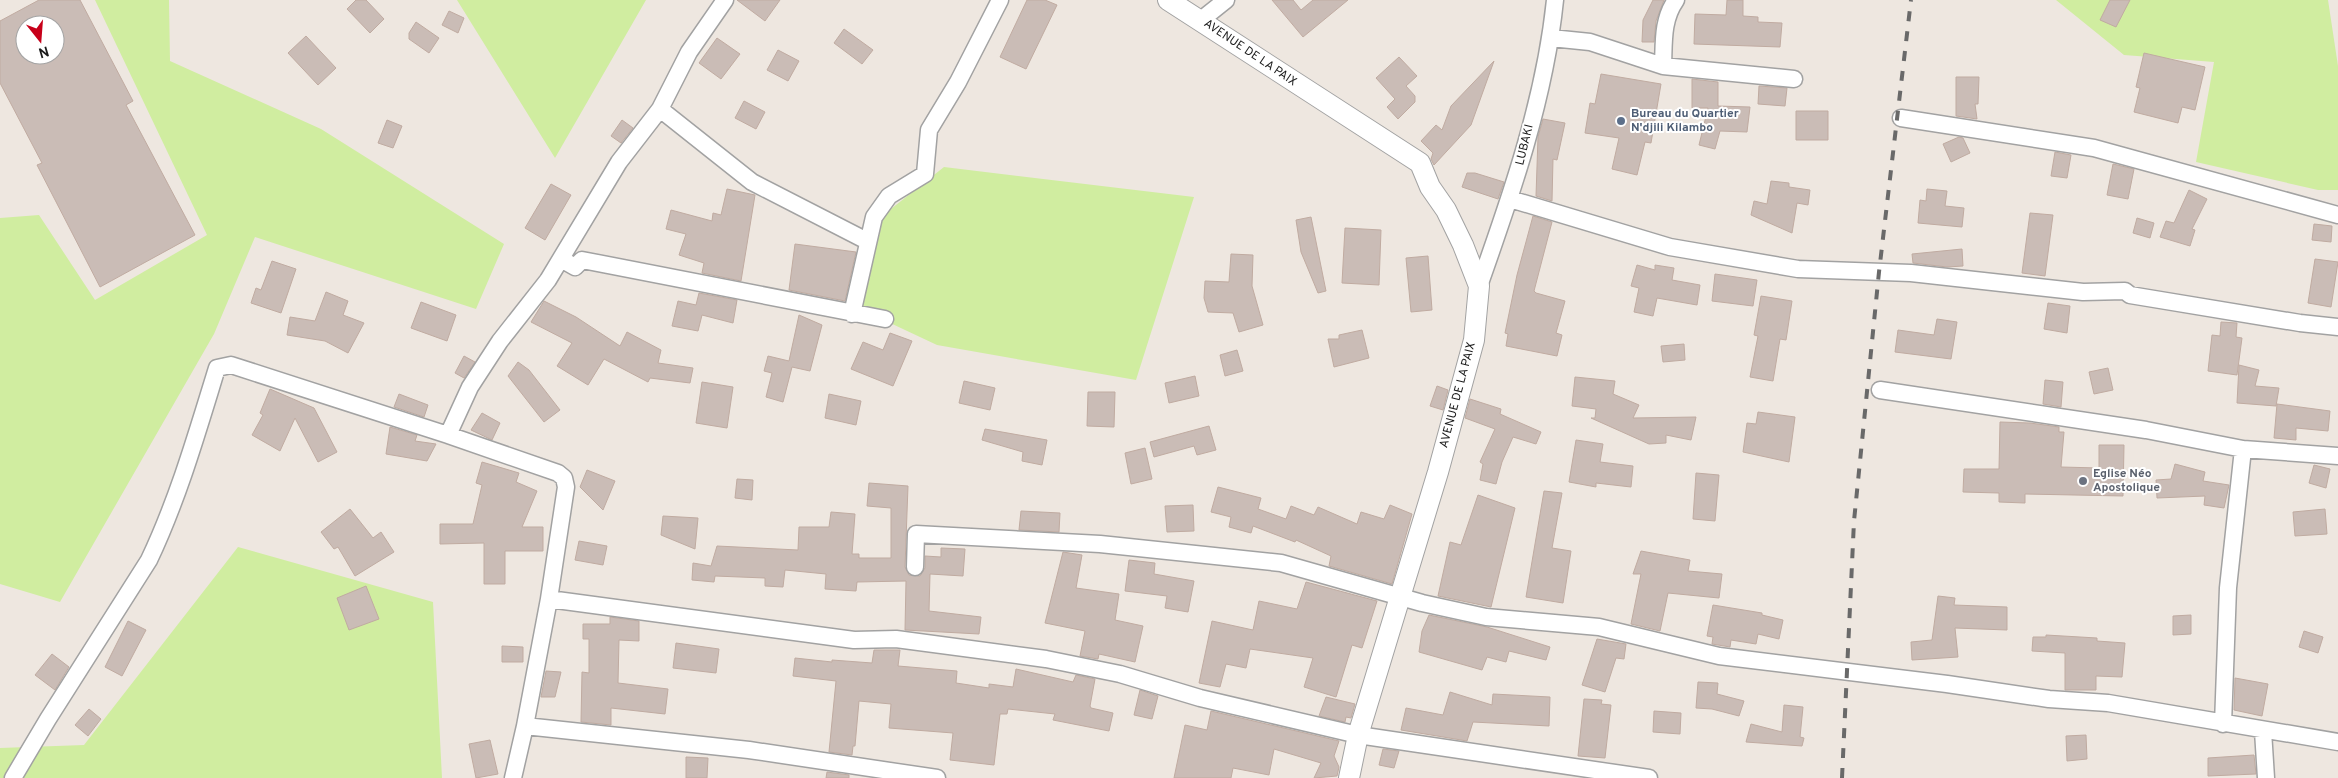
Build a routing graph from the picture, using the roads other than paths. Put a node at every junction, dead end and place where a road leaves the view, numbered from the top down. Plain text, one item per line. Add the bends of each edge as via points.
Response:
1 (725, 0) edge
2 (1000, 0) edge
3 (1168, 0) edge
4 (1226, 0) edge
5 (1555, 0) edge
6 (1676, 0) edge
7 (1201, 20) junction
8 (1551, 38) junction
9 (1663, 66) junction
10 (1794, 79) dead end
11 (660, 109) junction
12 (1901, 118) dead end
13 (1510, 199) junction
14 (2338, 216) edge
15 (867, 241) junction
16 (561, 259) junction
17 (1479, 286) junction
18 (852, 314) junction
19 (886, 319) dead end
20 (2338, 327) edge
21 (1880, 390) dead end
22 (448, 435) junction
23 (2243, 449) junction
24 (2338, 456) edge
25 (915, 567) dead end
26 (1400, 597) junction
27 (548, 599) junction
28 (2224, 724) junction
29 (525, 726) junction
30 (2263, 731) junction
31 (1358, 735) junction
32 (2338, 742) edge
33 (13, 778) edge
34 (512, 778) edge
35 (937, 778) edge
36 (1349, 778) edge
37 (1649, 778) edge
38 (2266, 778) edge

1 - 11 street via 689,52
2 - 15 street via 929,130 925,174 889,196 874,217
3 - 7 street, AVENUE DE LA PAIX
4 - 7 street
5 - 8 street, LUBAKI
6 - 9 street via 1665,23
7 - 17 street, AVENUE DE LA PAIX via 1420,163 1463,244
8 - 9 street via 1590,42
8 - 13 street, LUBAKI
9 - 10 street
11 - 15 street via 752,182
11 - 16 street via 619,162
12 - 14 street via 2094,148
13 - 17 street, LUBAKI
13 - 20 street via 1670,247 1798,270 1911,273 2083,292 2124,291 2130,295
15 - 18 street
16 - 18 street via 575,267 582,260
16 - 22 street via 470,387
17 - 26 street, AVENUE DE LA PAIX via 1474,340
18 - 19 street
21 - 23 street via 2146,430
22 - 27 street via 564,478 566,486
22 - 33 street via 231,364 217,368 205,411 149,560
23 - 24 street
23 - 28 street via 2228,588
25 - 26 street via 916,534 1100,544 1280,563
26 - 28 street via 1486,617 1599,627 1719,656 2049,699 2108,703
26 - 31 street, AVENUE DE LA PAIX
27 - 29 street
27 - 31 street via 854,640 896,639 1046,659 1120,674 1200,698
28 - 30 street
29 - 34 street
29 - 35 street via 749,750
30 - 32 street
30 - 38 street
31 - 36 street, AVENUE DE LA PAIX
31 - 37 street

